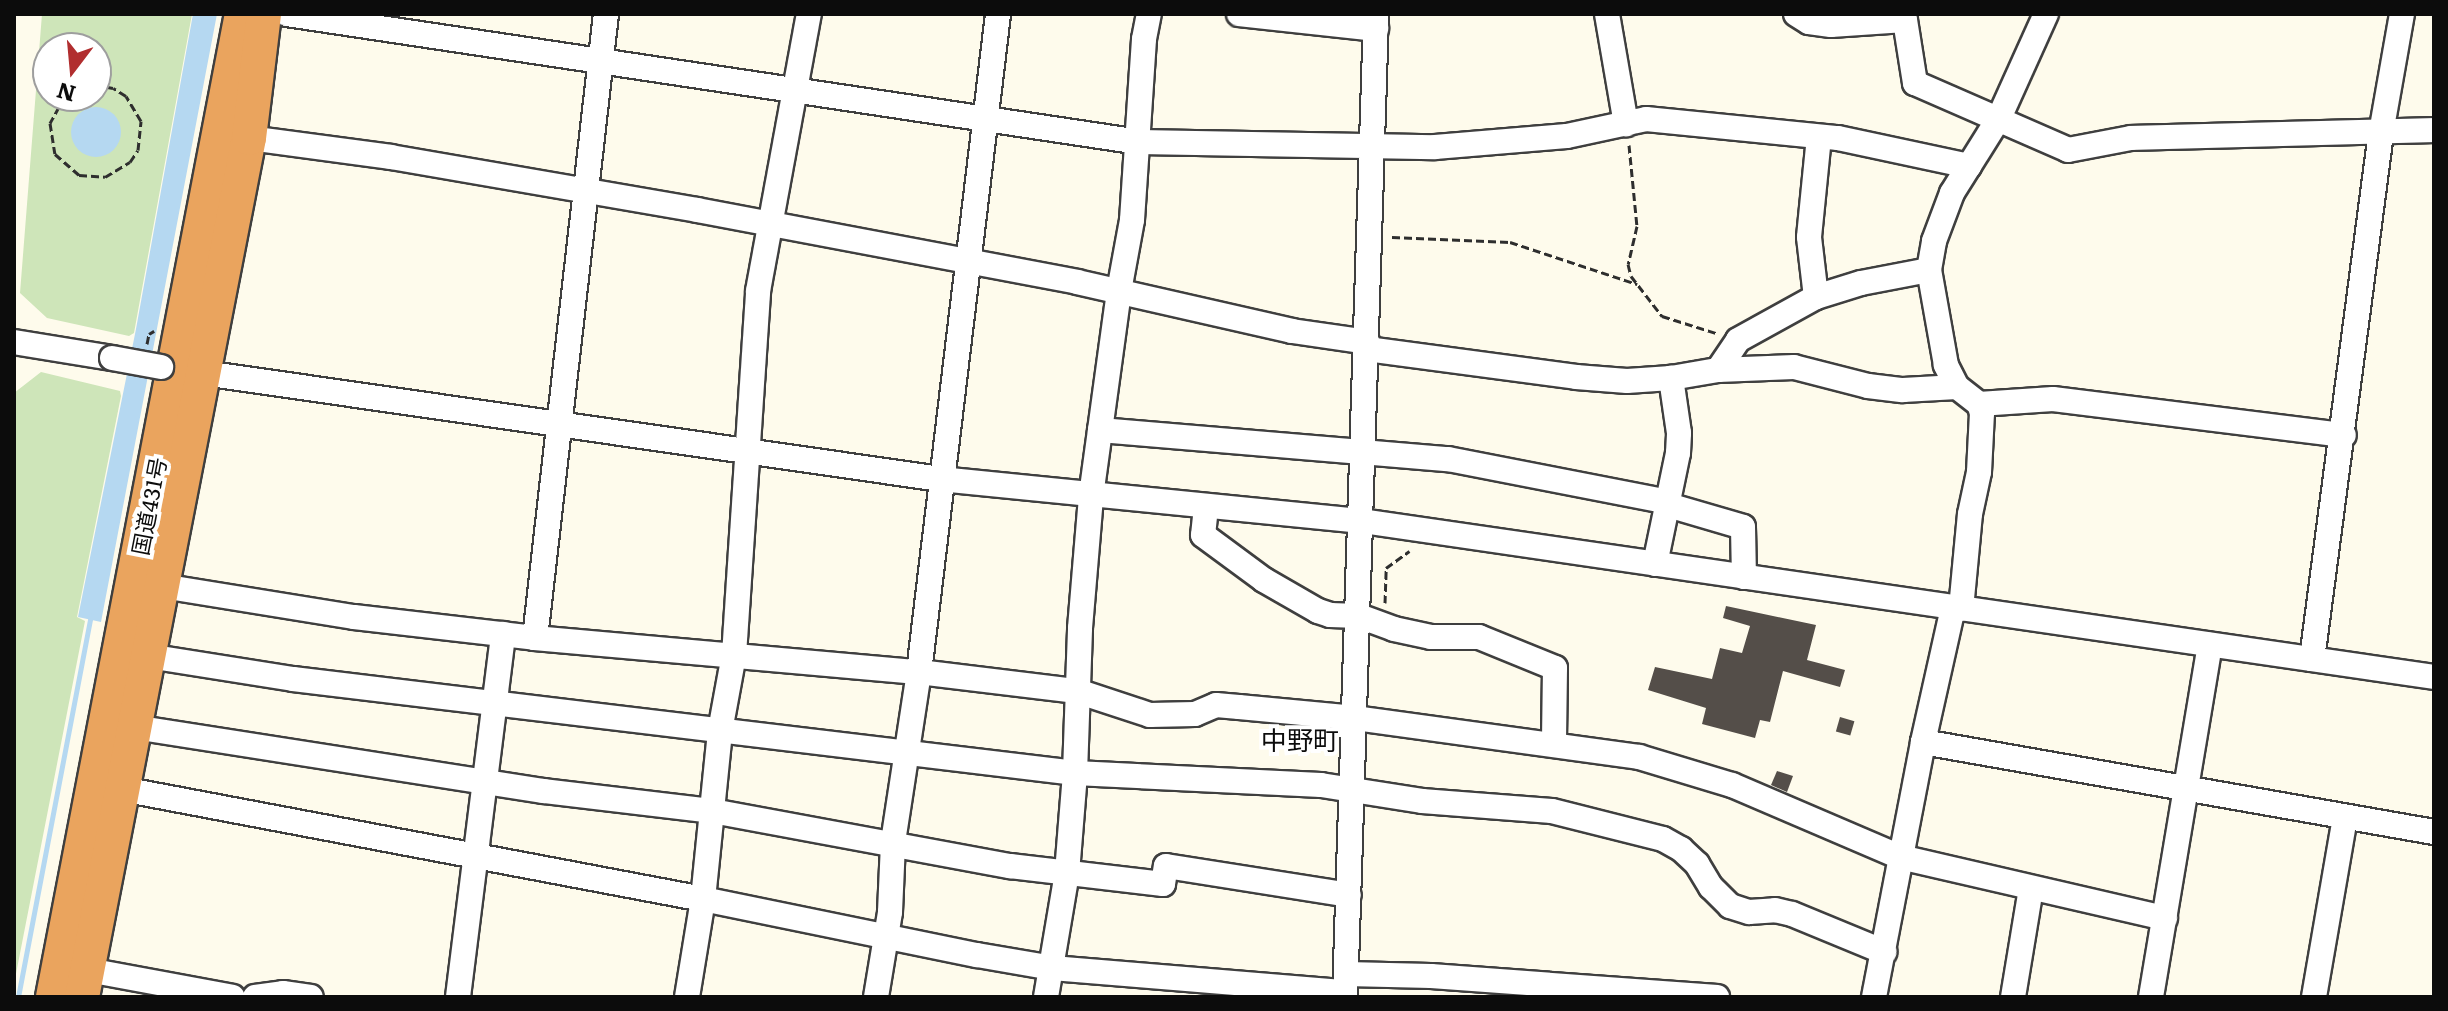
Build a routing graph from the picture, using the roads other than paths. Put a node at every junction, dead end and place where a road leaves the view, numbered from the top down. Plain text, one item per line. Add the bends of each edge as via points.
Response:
1 (242, 14) edge
2 (264, 14) edge
3 (287, 14) edge
4 (606, 14) edge
5 (809, 14) edge
6 (998, 14) edge
7 (1149, 14) edge
8 (1239, 14) edge
9 (1607, 14) edge
10 (1796, 14) edge
11 (2046, 14) edge
12 (2402, 14) edge
13 (1905, 17) edge
14 (1376, 22) edge
15 (600, 61) junction
16 (794, 92) junction
17 (1999, 118) junction
18 (988, 120) junction
19 (1626, 124) junction
20 (2434, 130) edge
21 (2381, 133) junction
22 (1819, 137) junction
23 (249, 138) junction
24 (1139, 142) junction
25 (1373, 144) junction
26 (1969, 166) junction
27 (585, 190) junction
28 (771, 224) junction
29 (970, 263) junction
30 (1929, 270) junction
31 (1119, 291) junction
32 (1816, 297) junction
33 (14, 342) edge
34 (1367, 345) junction
35 (179, 370) junction
36 (1718, 370) junction
37 (1671, 378) junction
38 (1957, 387) junction
39 (1979, 404) junction
40 (559, 424) junction
41 (1100, 430) junction
42 (2344, 435) junction
43 (750, 452) junction
44 (1364, 452) junction
45 (940, 479) junction
46 (1091, 496) junction
47 (1668, 503) junction
48 (1206, 507) junction
49 (1362, 521) junction
50 (1655, 564) junction
51 (1744, 577) junction
52 (162, 586) junction
53 (1957, 609) junction
54 (1359, 616) junction
55 (503, 634) junction
56 (535, 638) junction
57 (2210, 645) junction
58 (734, 655) junction
59 (148, 656) junction
60 (2312, 659) junction
61 (919, 672) junction
62 (2434, 677) edge
63 (1077, 691) junction
64 (493, 702) junction
65 (1355, 718) junction
66 (134, 727) junction
67 (720, 731) junction
68 (1923, 742) junction
69 (1554, 744) junction
70 (908, 752) junction
71 (1075, 773) junction
72 (483, 781) junction
73 (1353, 788) junction
74 (122, 789) junction
75 (2184, 789) junction
76 (712, 811) junction
77 (2345, 817) junction
78 (2434, 832) edge
79 (893, 842) junction
80 (476, 857) junction
81 (1900, 857) junction
82 (1067, 873) junction
83 (2031, 888) junction
84 (1349, 895) junction
85 (703, 899) junction
86 (2165, 918) junction
87 (886, 937) junction
88 (1884, 952) junction
89 (1052, 968) junction
90 (85, 984) edge
91 (1182, 988) edge
92 (1345, 988) edge
93 (53, 997) edge
94 (233, 997) edge
95 (255, 997) edge
96 (311, 997) edge
97 (458, 997) edge
98 (687, 997) edge
99 (876, 997) edge
100 (1046, 997) edge
101 (1717, 997) edge
102 (1874, 997) edge
103 (2013, 997) edge
104 (2151, 997) edge
105 (2314, 997) edge

1 - 35 highway, 国道431号
2 - 23 highway, 国道431号
3 - 15 street
4 - 15 street
5 - 16 street
6 - 18 street
7 - 24 street
8 - 14 street
9 - 19 street
10 - 13 street via 1831,25
11 - 17 street
12 - 21 street
13 - 17 street via 1915,83
14 - 25 street
15 - 16 street
15 - 27 street
16 - 18 street
16 - 28 street
17 - 21 street via 2068,150 2131,138
17 - 26 street
18 - 24 street
18 - 29 street
19 - 22 street via 1646,119
19 - 25 street via 1509,142
20 - 21 street
21 - 42 street
22 - 26 street
22 - 32 street via 1809,237
23 - 27 street
23 - 35 highway, 国道431号
24 - 25 street
24 - 31 street
25 - 34 street
26 - 30 street via 1952,193
27 - 28 street
27 - 40 street
28 - 29 street
28 - 43 street via 758,291
29 - 31 street
29 - 45 street
30 - 32 street
30 - 38 street via 1946,365
31 - 34 street
31 - 41 street
32 - 36 street via 1738,340
33 - 35 street, bridge
34 - 37 street via 1576,377
34 - 44 street
35 - 40 street
35 - 52 highway, 国道431号
35 - 93 highway, 国道431号
36 - 37 street
36 - 38 street via 1794,367 1891,389
37 - 47 street via 1679,433
38 - 39 street
39 - 42 street via 2053,399
39 - 53 street via 1979,472
40 - 43 street
40 - 56 street
41 - 44 street
41 - 46 street
42 - 60 street
43 - 45 street
43 - 58 street
44 - 47 street via 1448,459
44 - 49 street
45 - 46 street
45 - 61 street
46 - 48 street
46 - 63 street
47 - 50 street
47 - 51 street via 1743,527
48 - 49 street
48 - 54 street via 1203,535 1264,580 1318,611
49 - 50 street
49 - 54 street
50 - 51 street
51 - 53 street
52 - 55 street
52 - 59 highway, 国道431号
53 - 57 street
53 - 68 street
54 - 65 street
54 - 69 street via 1411,633 1479,637 1555,668
55 - 56 street
55 - 64 street
56 - 58 street
57 - 60 street
57 - 75 street
58 - 61 street
58 - 67 street
59 - 64 street
59 - 66 highway, 国道431号
60 - 62 street
61 - 63 street
61 - 70 street
63 - 65 street via 1150,715 1195,714 1216,705
63 - 71 street
64 - 67 street
64 - 72 street
65 - 69 street
65 - 73 street
66 - 72 street
66 - 74 highway, 国道431号
67 - 70 street
67 - 76 street
68 - 75 street
68 - 81 street
69 - 81 street via 1639,757 1732,785
70 - 71 street
70 - 79 street
71 - 73 street
71 - 82 street
72 - 76 street
72 - 80 street
73 - 84 street
73 - 88 street via 1422,801 1552,811 1663,839 1697,864 1730,906 1792,914
74 - 80 street
74 - 90 highway, 国道431号
75 - 77 street
75 - 86 street
76 - 79 street
76 - 85 street
77 - 78 street
77 - 105 street
79 - 82 street via 950,857
79 - 87 street
80 - 85 street
80 - 97 street
81 - 83 street
81 - 88 street
82 - 84 street via 1163,884 1166,866
82 - 89 street
83 - 86 street
83 - 103 street
84 - 92 street
85 - 87 street
85 - 98 street
86 - 104 street
87 - 89 street
87 - 99 street
88 - 102 street
89 - 91 street
89 - 100 street
90 - 94 street
91 - 92 street
92 - 101 street via 1431,976
95 - 96 street

